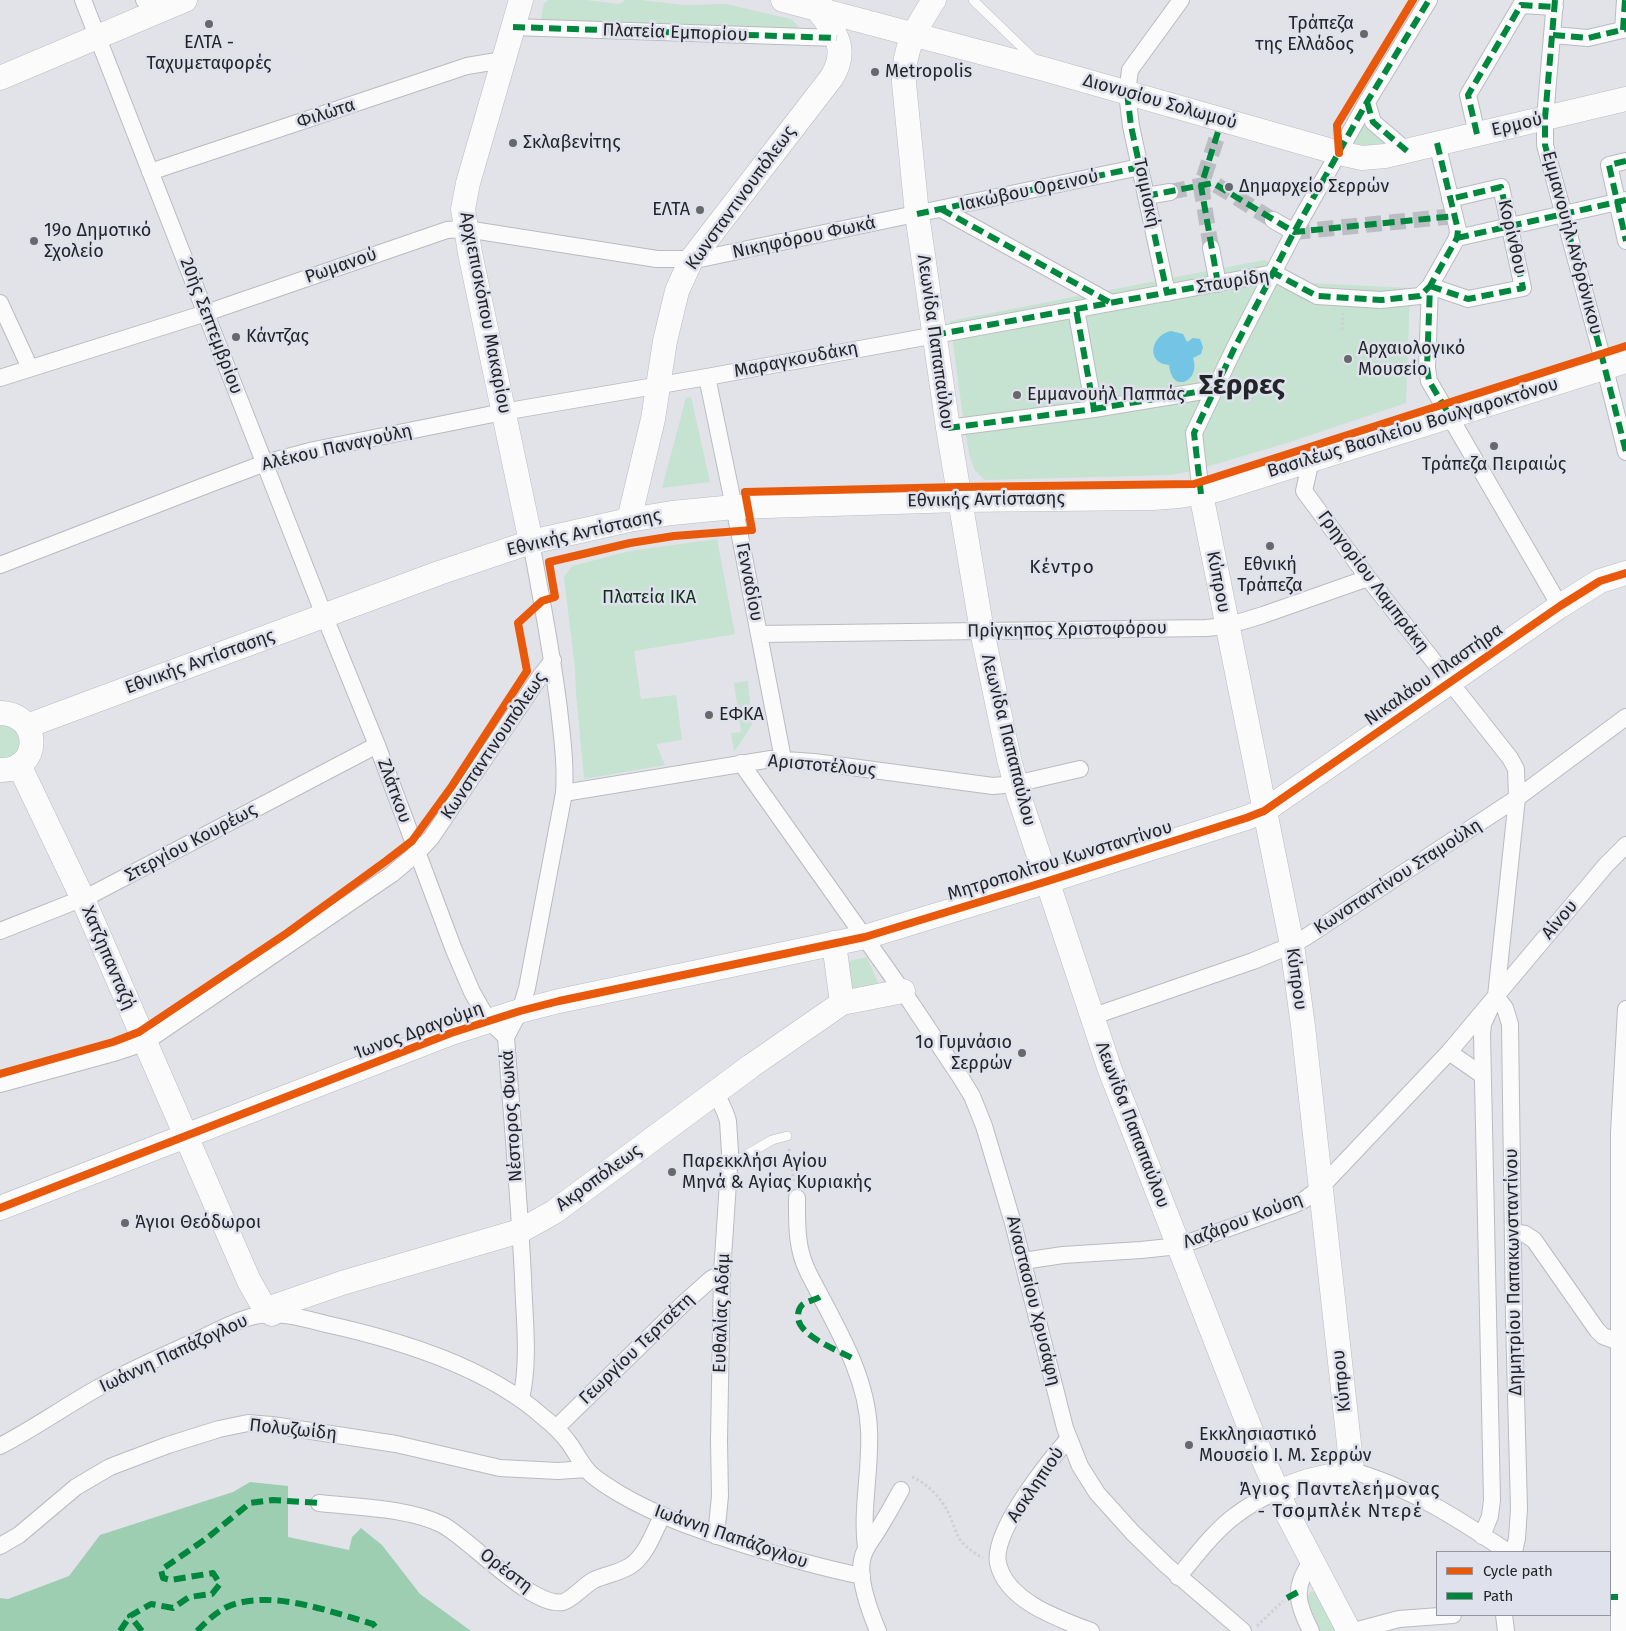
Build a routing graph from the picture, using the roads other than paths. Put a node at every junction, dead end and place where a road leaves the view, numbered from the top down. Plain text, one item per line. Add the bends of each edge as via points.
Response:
1 (83, 0) edge
2 (144, 0) edge
3 (521, 0) edge
4 (783, 0) edge
5 (846, 0) edge
6 (934, 0) edge
7 (974, 0) edge
8 (1181, 0) edge
9 (1429, 0) edge
10 (1625, 0) edge
11 (178, 3) edge
12 (1555, 3) edge
13 (817, 9) junction
14 (513, 27) junction
15 (1624, 30) edge
16 (913, 34) junction
17 (1553, 35) junction
18 (97, 38) junction
19 (837, 38) junction
20 (503, 60) junction
21 (1044, 69) junction
22 (0, 78) edge
23 (1127, 93) junction
24 (1626, 99) edge
25 (1367, 102) junction
26 (1545, 118) junction
27 (1477, 134) junction
28 (1437, 143) junction
29 (1407, 151) junction
30 (1339, 153) junction
31 (1626, 161) edge
32 (1140, 167) junction
33 (150, 172) junction
34 (1170, 192) tunnel mouth
35 (1146, 196) junction
36 (1450, 199) junction
37 (1622, 201) edge
38 (941, 209) junction
39 (917, 214) junction
40 (1564, 215) junction
41 (1273, 220) tunnel mouth
42 (1510, 226) junction
43 (466, 229) junction
44 (1294, 232) junction
45 (1457, 238) junction
46 (1626, 241) edge
47 (1212, 248) tunnel mouth
48 (691, 260) junction
49 (1274, 273) junction
50 (1218, 284) junction
51 (1430, 286) junction
52 (1167, 292) junction
53 (0, 303) edge
54 (1111, 303) junction
55 (1076, 309) junction
56 (206, 313) junction
57 (934, 335) junction
58 (1616, 365) edge
59 (30, 368) junction
60 (707, 377) junction
61 (0, 378) edge
62 (658, 386) junction
63 (1215, 389) junction
64 (1094, 409) junction
65 (503, 412) junction
66 (1450, 416) junction
67 (948, 428) junction
68 (1626, 452) edge
69 (1311, 460) junction
70 (265, 463) junction
71 (1201, 494) junction
72 (960, 500) junction
73 (734, 507) junction
74 (629, 520) junction
75 (531, 542) junction
76 (0, 565) edge
77 (1626, 573) edge
78 (1368, 578) junction
79 (1560, 606) junction
80 (324, 616) junction
81 (1227, 626) junction
82 (982, 631) junction
83 (759, 634) junction
84 (553, 660) junction
85 (1450, 682) junction
86 (0, 713) edge
87 (1626, 717) edge
88 (27, 726) junction
89 (377, 745) junction
90 (784, 759) junction
91 (741, 762) junction
92 (10, 768) edge
93 (1080, 769) dead end
94 (1015, 784) junction
95 (564, 793) junction
96 (1517, 798) junction
97 (1264, 810) junction
98 (1624, 852) edge
99 (417, 853) junction
100 (1048, 881) junction
101 (83, 899) junction
102 (0, 931) edge
103 (865, 937) junction
104 (834, 943) junction
105 (1292, 945) junction
106 (903, 991) junction
107 (1496, 996) junction
108 (842, 1003) junction
109 (1626, 1009) edge
110 (520, 1011) junction
111 (1092, 1017) junction
112 (488, 1020) junction
113 (1625, 1030) edge
114 (506, 1037) junction
115 (144, 1043) junction
116 (1448, 1052) junction
117 (1482, 1075) junction
118 (0, 1084) edge
119 (716, 1092) junction
120 (185, 1136) junction
121 (787, 1136) road end
122 (1624, 1137) edge
123 (729, 1165) junction
124 (1321, 1187) junction
125 (797, 1198) road end
126 (0, 1208) edge
127 (520, 1231) junction
128 (1513, 1232) junction
129 (1179, 1246) junction
130 (1023, 1261) junction
131 (722, 1273) junction
132 (269, 1312) junction
133 (1619, 1342) junction
134 (521, 1399) junction
135 (556, 1428) junction
136 (1069, 1438) junction
137 (0, 1446) edge
138 (586, 1469) junction
139 (1352, 1471) junction
140 (901, 1490) road end
141 (1276, 1492) junction
142 (319, 1503) dead end
143 (662, 1516) junction
144 (716, 1536) junction
145 (1482, 1536) junction
146 (0, 1546) edge
147 (866, 1548) junction
148 (1506, 1551) edge
149 (1514, 1551) edge
150 (1312, 1561) junction
151 (862, 1576) junction
152 (1178, 1577) junction
153 (1440, 1616) edge
154 (1504, 1616) edge
155 (878, 1631) edge
156 (1090, 1631) edge
157 (1243, 1631) edge
158 (1311, 1631) edge
159 (1349, 1631) edge
160 (1354, 1631) edge
161 (1506, 1631) edge
162 (1619, 1631) edge

1 - 18 street, 20ής Σεπτεμβρίου
2 - 11 street
3 - 14 main road, Αρχιεπισκόπου Μακαρίου
4 - 13 main road, Διονυσίου Σολωμού
5 - 13 main road
6 - 16 main road, Λεωνίδα Παπαπαύλου
7 - 21 lane
8 - 23 street, Τσιμισκή via 1130,70
9 - 25 street
10 - 15 street
11 - 18 main road
12 - 17 street, Εμμανουήλ Ανδρόνικου
12 - 27 street via 1521,5 1468,96
13 - 16 main road, Διονυσίου Σολωμού
13 - 19 main road, Κωνσταντινουπόλεως
14 - 19 street, Πλατεία Εμπορίου
14 - 20 main road, Αρχιεπισκόπου Μακαρίου
15 - 17 street via 1588,38
16 - 21 main road, Διονυσίου Σολωμού
16 - 39 main road, Λεωνίδα Παπαπαύλου via 903,74
17 - 26 street, Εμμανουήλ Ανδρόνικου
18 - 22 main road
18 - 33 street, 20ής Σεπτεμβρίου
19 - 48 main road, Κωνσταντινουπόλεως via 840,58 832,77
20 - 33 street, Φιλώτα via 467,66
20 - 43 main road, Αρχιεπισκόπου Μακαρίου via 464,199
21 - 23 main road, Διονυσίου Σολωμού
23 - 30 main road, Διονυσίου Σολωμού via 1220,125
23 - 32 street, Τσιμισκή
24 - 26 main road, Ερμού
25 - 29 street via 1373,122
25 - 30 street
26 - 27 main road, Ερμού
26 - 40 street, Εμμανουήλ Ανδρόνικου via 1545,145
27 - 28 main road, Ερμού
28 - 29 main road, Ερμού
28 - 36 street
29 - 30 main road, Διονυσίου Σολωμού via 1369,158
30 - 44 street
31 - 37 street via 1609,165
32 - 35 street, Τσιμισκή
32 - 38 street, Ιακώβου Ορεινού
33 - 56 street, 20ής Σεπτεμβρίου
34 - 35 street
35 - 52 street, Τσιμισκή
36 - 42 street, Κορίνθου via 1501,187
36 - 45 street
37 - 40 street
37 - 46 street
38 - 39 street, Ιακώβου Ορεινού
38 - 54 street
39 - 48 street, Νικηφόρου Φωκά
39 - 57 main road, Λεωνίδα Παπαπαύλου
40 - 42 street
40 - 58 street, Εμμανουήλ Ανδρόνικου
41 - 44 street
42 - 45 street
42 - 51 street, Κορίνθου via 1523,288 1468,299
43 - 48 street, Ρωμανού via 657,259
43 - 56 street, Ρωμανού via 439,232
43 - 65 main road, Αρχιεπισκόπου Μακαρίου
44 - 49 street
45 - 51 street
47 - 50 street
48 - 62 main road, Κωνσταντινουπόλεως via 677,291
49 - 50 street, Σταυρίδη
49 - 51 street, Σταυρίδη via 1317,296 1381,300 1420,296
49 - 63 street
50 - 52 street, Σταυρίδη
51 - 66 street via 1429,381
52 - 54 street, Σταυρίδη
53 - 59 street
54 - 55 street, Σταυρίδη
55 - 57 street, Σταυρίδη
55 - 64 street
56 - 59 street, Ρωμανού
56 - 70 street, 20ής Σεπτεμβρίου
57 - 60 street, Μαραγκουδάκη
57 - 67 main road, Λεωνίδα Παπαπαύλου
58 - 66 main road, Βασιλέως Βασιλείου Βουλγαροκτόνου
58 - 68 street, Εμμανουήλ Ανδρόνικου
59 - 61 street, Ρωμανού
60 - 62 street, Μαραγκουδάκη
60 - 73 street, Γενναδίου
62 - 65 street, Αλέκου Παναγούλη
62 - 74 main road, Κωνσταντινουπόλεως
63 - 64 street
63 - 71 street via 1194,432
64 - 67 street
65 - 70 street, Αλέκου Παναγούλη
65 - 75 main road, Αρχιεπισκόπου Μακαρίου
66 - 69 main road, Βασιλέως Βασιλείου Βουλγαροκτόνου
66 - 79 street
67 - 72 main road, Λεωνίδα Παπαπαύλου
69 - 71 main road, Βασιλέως Βασιλείου Βουλγαροκτόνου
69 - 78 street, Γρηγορίου Λαμπράκη via 1304,491
70 - 76 street, Αλέκου Παναγούλη
70 - 80 street, 20ής Σεπτεμβρίου
71 - 72 main road, Εθνικής Αντίστασης via 1153,498
71 - 81 main road, Κύπρου
72 - 73 main road, Εθνικής Αντίστασης
72 - 82 main road, Λεωνίδα Παπαπαύλου
73 - 74 main road, Εθνικής Αντίστασης
73 - 83 street, Γενναδίου
74 - 75 main road, Εθνικής Αντίστασης
75 - 80 main road, Εθνικής Αντίστασης
75 - 84 street, Κωνσταντινουπόλεως
77 - 79 main road, Νικαλάου Πλαστήρα via 1600,581
78 - 81 street, Πρίγκηπος Χριστοφόρου
78 - 85 street, Γρηγορίου Λαμπράκη
79 - 85 main road, Νικαλάου Πλαστήρα
80 - 88 main road, Εθνικής Αντίστασης
80 - 89 street, Ζλάτκου
81 - 82 street, Πρίγκηπος Χριστοφόρου
81 - 97 main road, Κύπρου
82 - 83 street, Πρίγκηπος Χριστοφόρου
82 - 94 main road, Λεωνίδα Παπαπαύλου
83 - 90 street, Γενναδίου
84 - 95 street, Νέστορος Φωκά via 565,761
84 - 99 street, Κωνσταντινουπόλεως via 445,820
85 - 96 street, Γρηγορίου Λαμπράκη via 1514,763
85 - 97 main road, Νικαλάου Πλαστήρα
86 - 88 main road via 16,716
87 - 96 street, Κωνσταντίνου Σταμούλη
88 - 92 main road via 30,750 24,761
89 - 99 street, Ζλάτκου
89 - 101 street, Στεργίου Κουρέως
90 - 91 street, Αριστοτέλους
90 - 94 street, Αριστοτέλους via 980,785
91 - 95 street, Αριστοτέλους
91 - 103 street
92 - 101 main road, Χατζηπανταζή
93 - 94 street, Αριστοτέλους
94 - 100 main road, Λεωνίδα Παπαπαύλου
95 - 110 street, Νέστορος Φωκά
96 - 105 street, Κωνσταντίνου Σταμούλη
96 - 107 street, Δημητρίου Παπακωνσταντίνου
97 - 100 main road, Μητροπολίτου Κωνσταντίνου
97 - 105 main road, Κύπρου
98 - 107 street, Αίνου
99 - 112 street, Ζλάτκου via 461,968
99 - 115 street, Κωνσταντινουπόλεως via 392,874
100 - 103 main road, Μητροπολίτου Κωνσταντίνου
100 - 111 main road, Λεωνίδα Παπαπαύλου
101 - 102 street, Στεργίου Κουρέως
101 - 115 main road, Χατζηπανταζή
103 - 104 main road, Ίωνος Δραγούμη
103 - 106 street, Αναστασίου Χρυσάφη
104 - 108 main road
104 - 110 main road, Ίωνος Δραγούμη
105 - 111 street, Κωνσταντίνου Σταμούλη
105 - 124 main road, Κύπρου
106 - 108 main road
106 - 130 street, Αναστασίου Χρυσάφη via 972,1096 994,1158
107 - 116 street, Λαζάρου Κούση
107 - 117 street, Δημητρίου Παπακωνσταντίνου via 1483,1024
107 - 128 street, Δημητρίου Παπακωνσταντίνου via 1505,1008 1510,1024
108 - 119 main road, Ακροπόλεως
109 - 113 street
110 - 112 main road, Ίωνος Δραγούμη
110 - 114 street, Νέστορος Φωκά
111 - 129 main road, Λεωνίδα Παπαπαύλου
112 - 114 street, Ζλάτκου
112 - 120 main road, Ίωνος Δραγούμη
113 - 122 street
114 - 127 street, Νέστορος Φωκά
115 - 118 street, Κωνσταντινουπόλεως
115 - 120 main road, Χατζηπανταζή
116 - 117 street
116 - 124 street, Λαζάρου Κούση
117 - 145 street, Δημητρίου Παπακωνσταντίνου via 1492,1500
119 - 123 street, Ευθαλίας Αδάμ via 728,1121
119 - 127 main road, Ακροπόλεως via 554,1212
120 - 126 main road, Ίωνος Δραγούμη
120 - 132 main road, Χατζηπανταζή via 253,1290
121 - 123 lane via 772,1140
122 - 133 street
123 - 131 street, Ευθαλίας Αδάμ
124 - 129 street, Λαζάρου Κούση via 1293,1205
124 - 139 main road, Κύπρου
125 - 147 street via 797,1238 802,1259 852,1358 865,1399 869,1428 864,1518
127 - 132 main road, Ακροπόλεως via 342,1283
127 - 134 street, Νέστορος Φωκά via 526,1352
128 - 133 street via 1534,1240 1597,1330
128 - 149 street, Δημητρίου Παπακωνσταντίνου via 1519,1509
129 - 130 street, Λαζάρου Κούση
129 - 141 main road, Λεωνίδα Παπαπαύλου
130 - 136 street, Αναστασίου Χρυσάφη
131 - 135 street, Γεωργίου Τερτσέτη via 683,1304
131 - 144 street, Ευθαλίας Αδάμ via 720,1496
132 - 134 street, Ιωάννη Παπάζογλου via 398,1342 484,1378
132 - 137 street, Ιωάννη Παπάζογλου via 244,1319 140,1367
133 - 162 street
134 - 135 street, Ιωάννη Παπάζογλου
135 - 138 street, Ιωάννη Παπάζογλου
136 - 152 street, Αναστασίου Χρυσάφη via 1091,1485
136 - 156 street, Ασκληπιού via 1045,1466 1016,1510 998,1557 1010,1584 1029,1603
138 - 143 street, Ιωάννη Παπάζογλου via 618,1493
138 - 146 street, Πολυζωίδη via 500,1468 396,1444 248,1423 168,1445 110,1467 76,1487 19,1535
139 - 141 main road
139 - 145 street via 1395,1486
140 - 147 street
141 - 150 main road, Λεωνίδα Παπαπαύλου
141 - 152 street via 1236,1515
142 - 143 street, Ορέστη via 401,1512 443,1525 528,1590 559,1602 570,1599 595,1580 635,1562
143 - 144 street, Ιωάννη Παπάζογλου
144 - 151 street, Ιωάννη Παπάζογλου via 788,1559
145 - 148 street
147 - 151 street
150 - 158 street via 1298,1589 1303,1615
150 - 159 main road, Λεωνίδα Παπαπαύλου
151 - 155 street
152 - 157 street, Αναστασίου Χρυσάφη
153 - 160 street via 1400,1619
154 - 161 street

